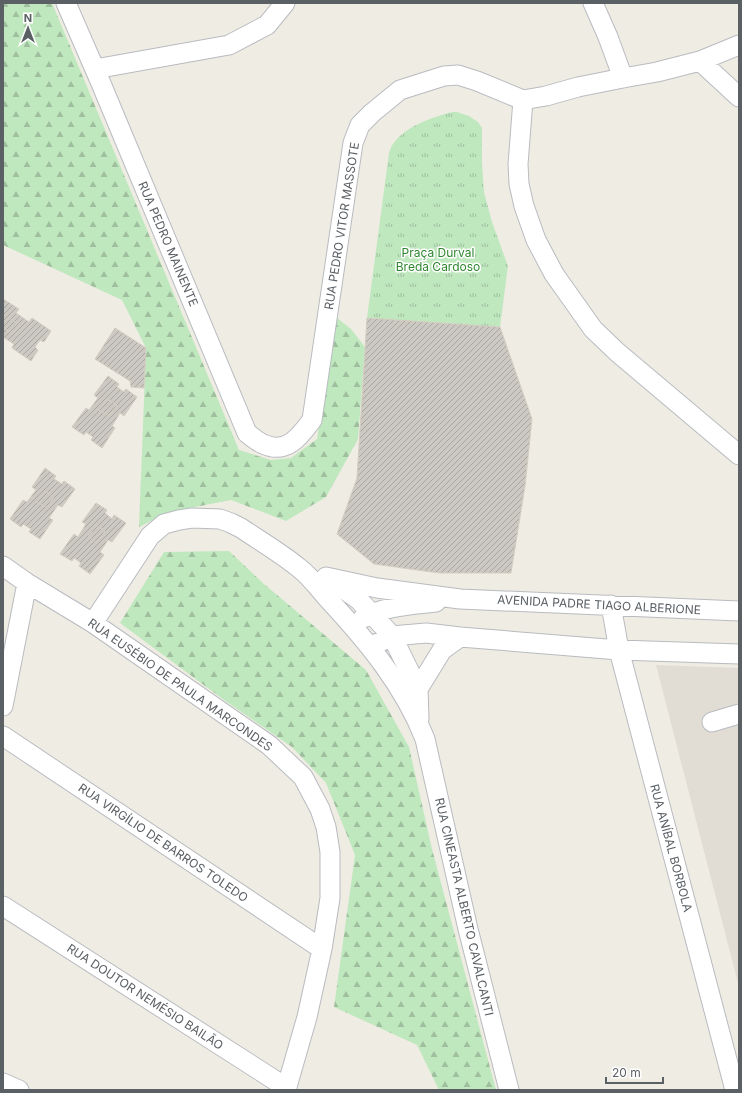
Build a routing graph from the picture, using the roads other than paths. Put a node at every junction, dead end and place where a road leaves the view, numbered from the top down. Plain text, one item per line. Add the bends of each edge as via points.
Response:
1 (66, 3) edge
2 (285, 3) edge
3 (593, 3) edge
4 (739, 45) edge
5 (700, 61) junction
6 (95, 69) junction
7 (623, 78) junction
8 (739, 97) edge
9 (523, 100) junction
10 (297, 439) joint
11 (739, 455) edge
12 (3, 566) edge
13 (300, 568) junction
14 (326, 577) junction
15 (27, 583) junction
16 (460, 598) junction
17 (611, 606) junction
18 (739, 611) edge
19 (372, 613) junction
20 (93, 623) junction
21 (352, 624) junction
22 (392, 636) junction
23 (460, 638) junction
24 (370, 647) junction
25 (619, 650) junction
26 (739, 654) edge
27 (418, 689) junction
28 (3, 706) edge
29 (739, 714) edge
30 (712, 722) dead end
31 (419, 724) junction
32 (3, 736) edge
33 (3, 906) edge
34 (322, 949) junction
35 (3, 1083) edge
36 (286, 1089) edge
37 (19, 1090) edge
38 (509, 1090) edge
39 (735, 1090) edge

1 - 6 street, RUA PEDRO MAINENTE
2 - 6 street via 267,25 229,45
3 - 7 street
4 - 5 street
5 - 7 street
5 - 8 street
6 - 10 street, RUA PEDRO MAINENTE via 247,433 264,444 280,448
7 - 9 street
9 - 10 street, RUA PEDRO VITOR MASSOTE via 477,81 458,76 444,76 400,90 360,125 353,143 312,420
9 - 11 street via 519,184 536,240 554,274 593,329
12 - 15 street, RUA EUSÉBIO DE PAULA MARCONDES
13 - 14 street, RUA CINEASTA ALBERTO CAVALCANTI
13 - 20 street, RUA CINEASTA ALBERTO CAVALCANTI via 231,523 220,519 178,520 164,524 150,536
13 - 21 street, RUA CINEASTA ALBERTO CAVALCANTI
14 - 16 street, AVENIDA PADRE TIAGO ALBERIONE via 377,588
14 - 19 street, RUA CINEASTA ALBERTO CAVALCANTI
15 - 20 street, RUA EUSÉBIO DE PAULA MARCONDES
15 - 28 street
16 - 17 street, AVENIDA PADRE TIAGO ALBERIONE
16 - 19 street, AVENIDA PADRE TIAGO ALBERIONE
17 - 18 street, AVENIDA PADRE TIAGO ALBERIONE
17 - 25 street, RUA ANÍBAL BORBOLA
19 - 21 street, AVENIDA PADRE TIAGO ALBERIONE
19 - 22 street, RUA CINEASTA ALBERTO CAVALCANTI
20 - 34 street, RUA EUSÉBIO DE PAULA MARCONDES via 269,745 303,777 320,809 330,852 330,898
21 - 24 street, RUA CINEASTA ALBERTO CAVALCANTI
22 - 23 street via 426,633
22 - 24 street
22 - 27 street, RUA CINEASTA ALBERTO CAVALCANTI
23 - 25 street
23 - 27 street via 442,650
24 - 31 street, RUA CINEASTA ALBERTO CAVALCANTI via 395,681
25 - 26 street
25 - 39 street, RUA ANÍBAL BORBOLA
27 - 31 street, RUA CINEASTA ALBERTO CAVALCANTI
29 - 30 street
31 - 38 street, RUA CINEASTA ALBERTO CAVALCANTI via 425,739 468,928
32 - 34 street, RUA VIRGÍLIO DE BARROS TOLEDO
33 - 36 street, RUA DOUTOR NEMÉSIO BAILÃO
34 - 36 street, RUA EUSÉBIO DE PAULA MARCONDES via 307,1017
35 - 37 street

